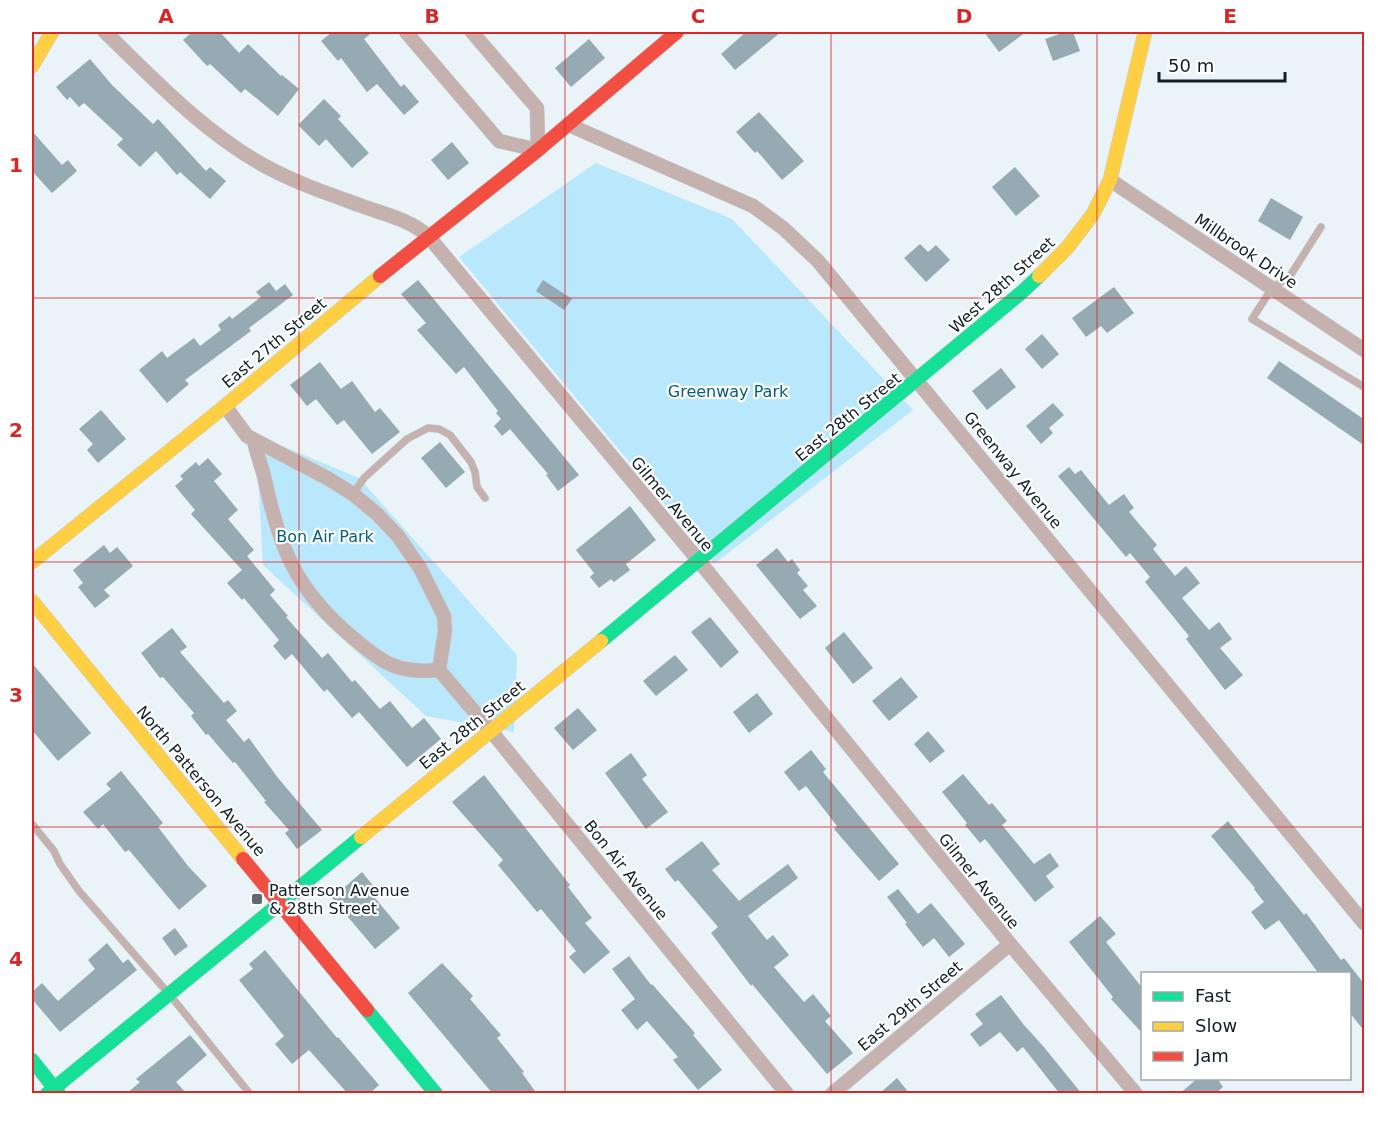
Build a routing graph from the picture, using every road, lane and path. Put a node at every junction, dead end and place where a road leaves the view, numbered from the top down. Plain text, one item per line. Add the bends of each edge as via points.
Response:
1 (52, 32) edge
2 (105, 32) edge
3 (406, 32) edge
4 (471, 32) edge
5 (677, 32) edge
6 (1145, 32) edge
7 (32, 66) edge
8 (568, 125) junction
9 (538, 150) junction
10 (1110, 180) junction
11 (1321, 227) dead end
12 (428, 236) junction
13 (1272, 288) junction
14 (1365, 350) edge
15 (918, 381) junction
16 (1365, 387) edge
17 (225, 406) junction
18 (254, 440) junction
19 (353, 494) junction
20 (484, 498) dead end
21 (699, 561) junction
22 (32, 562) edge
23 (32, 601) edge
24 (439, 669) junction
25 (491, 731) junction
26 (32, 825) edge
27 (280, 903) junction
28 (1365, 923) edge
29 (1010, 944) junction
30 (169, 994) junction
31 (32, 1060) edge
32 (53, 1091) edge
33 (250, 1094) edge
34 (436, 1094) edge
35 (787, 1094) edge
36 (832, 1094) edge
37 (1136, 1094) edge

1 - 7 street
2 - 12 street, Gilmer Avenue via 225,141 298,183 399,219
3 - 9 street via 499,141
4 - 9 street via 537,108
5 - 8 street, East 27th Street
6 - 10 street, West 28th Street
8 - 9 street, East 27th Street
8 - 15 street, Greenway Avenue via 760,211 818,261
9 - 12 street, East 27th Street
10 - 13 street, Millbrook Drive
10 - 15 street, West 28th Street via 1093,214 1067,248
11 - 13 lane via 1290,276
12 - 17 street, East 27th Street
12 - 21 street, Gilmer Avenue
13 - 14 street, Millbrook Drive
13 - 16 lane via 1252,320
15 - 21 street, East 28th Street
15 - 28 street, Greenway Avenue
17 - 18 street
17 - 22 street, East 27th Street
18 - 19 street
18 - 24 street via 274,523 285,552 313,598 333,621 388,664 417,672
19 - 20 lane via 364,478 398,447 428,428 450,435 471,462
19 - 24 street via 398,536 438,602 445,631
21 - 25 street, East 28th Street
21 - 29 street, Gilmer Avenue
23 - 27 street, North Patterson Avenue
24 - 25 street, Bon Air Avenue
25 - 27 street, East 28th Street
25 - 35 street, Bon Air Avenue
26 - 30 lane via 79,891
27 - 30 street, East 28th Street
27 - 34 street, North Patterson Avenue
29 - 36 street, East 29th Street
29 - 37 street, Gilmer Avenue
30 - 32 street, East 28th Street
30 - 33 lane
31 - 32 street

